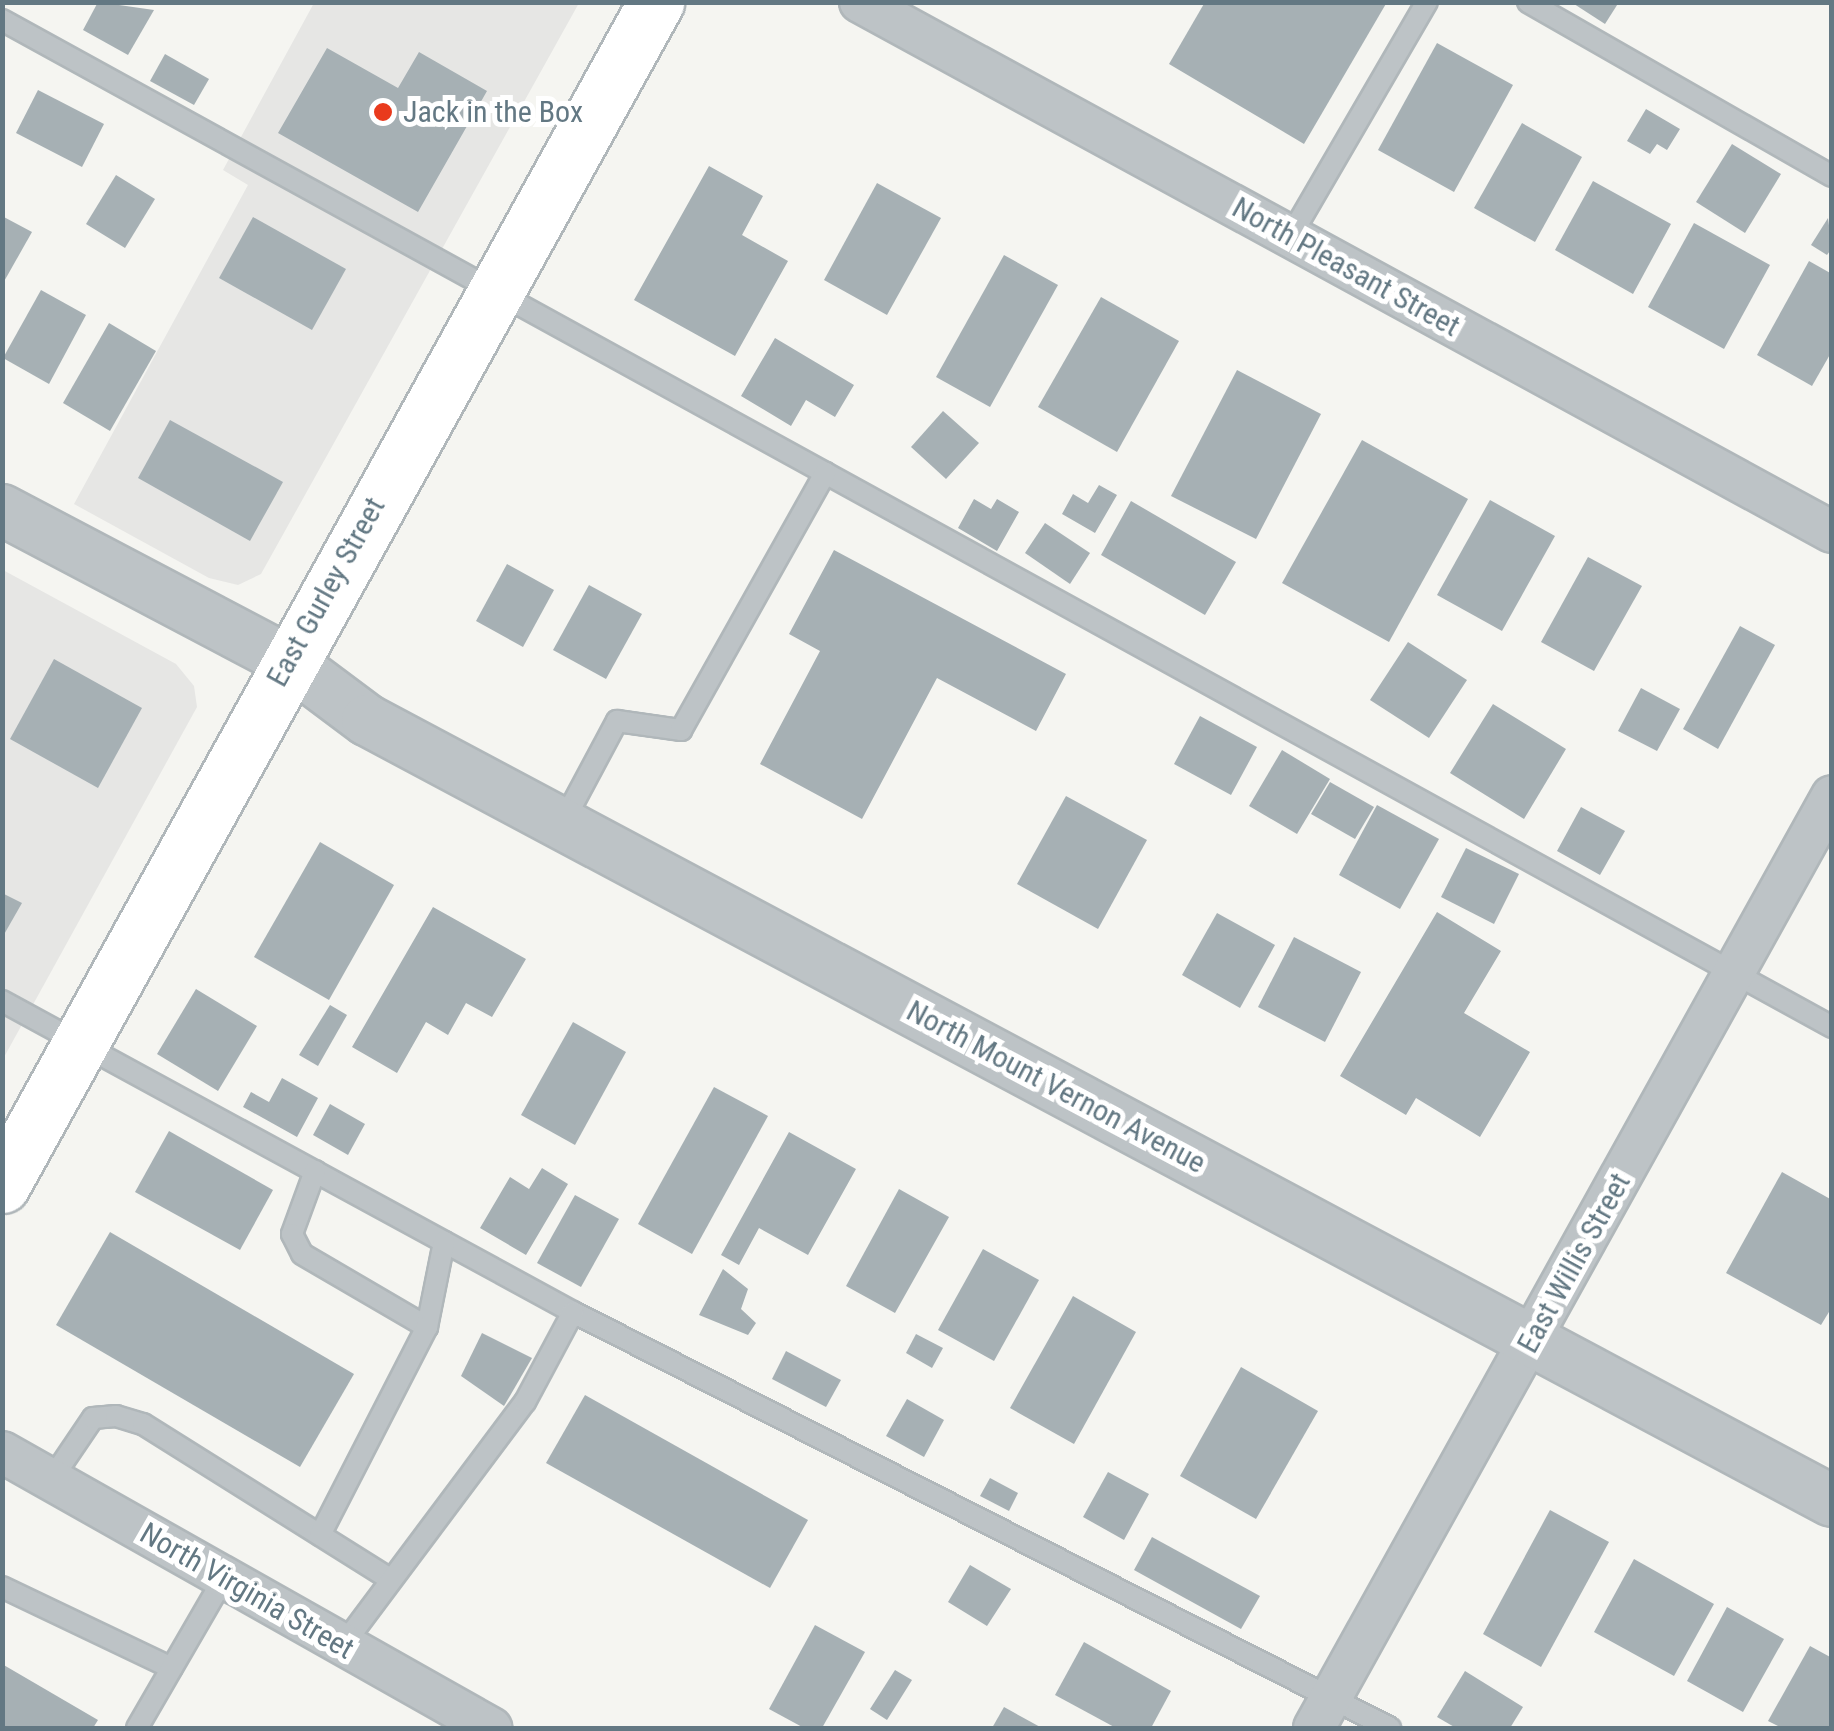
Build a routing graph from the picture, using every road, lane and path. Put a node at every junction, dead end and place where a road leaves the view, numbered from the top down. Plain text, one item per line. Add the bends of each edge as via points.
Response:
1 (656, 2) edge
2 (860, 2) edge
3 (1426, 2) edge
4 (1528, 2) edge
5 (2, 20) edge
6 (1832, 176) edge
7 (1290, 237) junction
8 (495, 288) junction
9 (825, 473) junction
10 (2, 510) edge
11 (1832, 532) edge
12 (288, 660) junction
13 (1832, 796) edge
14 (562, 824) junction
15 (1731, 974) junction
16 (2, 1000) edge
17 (1832, 1027) edge
18 (80, 1043) junction
19 (315, 1171) junction
20 (2, 1185) edge
21 (444, 1242) junction
22 (573, 1312) junction
23 (427, 1327) junction
24 (1530, 1343) junction
25 (2, 1452) edge
26 (51, 1480) junction
27 (1832, 1501) edge
28 (320, 1536) junction
29 (224, 1578) junction
30 (390, 1579) junction
31 (2, 1587) edge
32 (343, 1645) junction
33 (172, 1668) junction
34 (1323, 1713) edge
35 (137, 1728) edge
36 (491, 1728) edge
37 (1390, 1728) edge

1 - 8 main road, East Gurley Street
2 - 7 street, North Pleasant Street
3 - 7 lane
4 - 6 lane
5 - 8 lane
7 - 11 street, North Pleasant Street
8 - 9 lane
8 - 12 main road, East Gurley Street
9 - 14 lane via 681,730 617,721
9 - 15 lane
10 - 12 street, North Mount Vernon Avenue
12 - 14 street, North Mount Vernon Avenue via 367,720
12 - 18 main road, East Gurley Street
13 - 15 street, East Willis Street
14 - 24 street, North Mount Vernon Avenue
15 - 17 lane
15 - 24 street, East Willis Street
16 - 18 lane
18 - 19 lane
18 - 20 main road, East Gurley Street
19 - 21 lane
19 - 23 lane via 292,1234 302,1254
21 - 22 lane
21 - 23 lane
22 - 30 lane via 525,1402
22 - 34 lane
23 - 28 lane
24 - 27 street, North Mount Vernon Avenue
24 - 34 street, East Willis Street
25 - 26 street, North Virginia Street
26 - 28 lane via 93,1418 116,1416 143,1424
26 - 29 street, North Virginia Street
28 - 30 lane
29 - 32 street, North Virginia Street
29 - 33 lane
30 - 32 lane
31 - 33 lane
32 - 36 street, North Virginia Street
33 - 35 lane
34 - 37 lane

